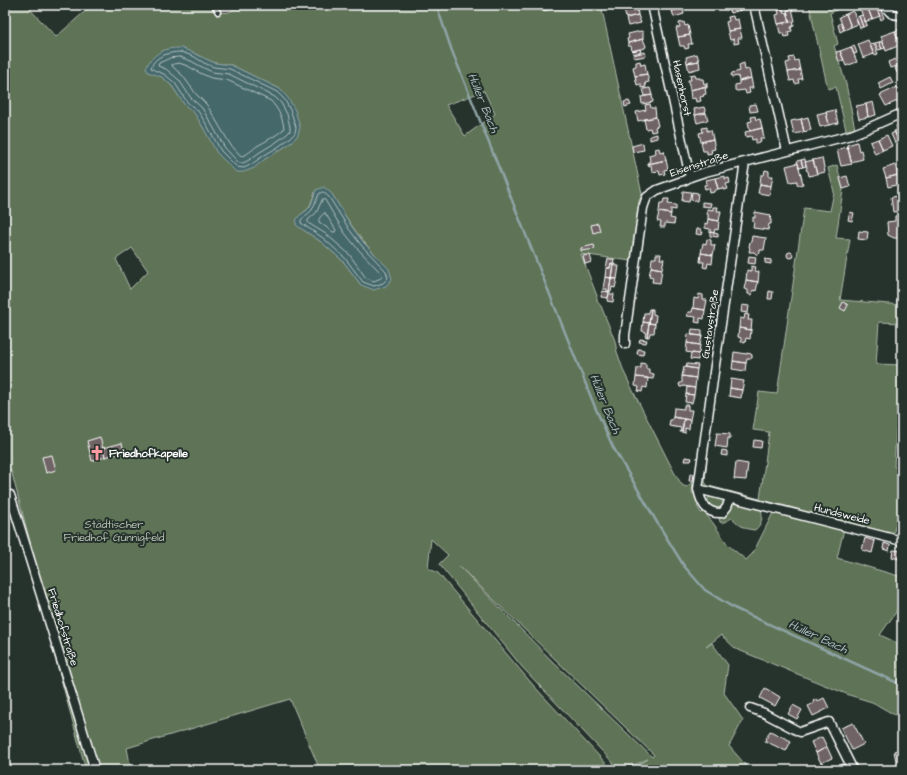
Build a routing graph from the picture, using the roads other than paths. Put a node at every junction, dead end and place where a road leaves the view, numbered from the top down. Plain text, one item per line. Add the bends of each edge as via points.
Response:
1 (214, 5) edge
2 (652, 5) edge
3 (754, 5) edge
4 (885, 5) edge
5 (218, 12) dead end
6 (902, 15) edge
7 (902, 113) edge
8 (787, 151) junction
9 (745, 162) junction
10 (690, 177) junction
11 (625, 344) dead end
12 (698, 489) junction
13 (5, 496) edge
14 (730, 497) junction
15 (902, 540) edge
16 (750, 708) dead end
17 (95, 770) edge
18 (853, 770) edge

1 - 5 lane
2 - 10 street, Hasenhorst
3 - 8 street
4 - 6 street via 891,14
7 - 8 street, Eisenstraße via 851,135
8 - 9 street, Eisenstraße
9 - 10 street, Eisenstraße
9 - 12 street, Gustavstraße
10 - 11 street, Eisenstraße via 657,190 647,197 645,202
12 - 14 street
12 - 14 street via 703,503 712,512 722,512 727,507
13 - 17 street, Friedhofstraße via 10,495
14 - 15 street, Hundsweide
16 - 18 street via 800,732 829,722

